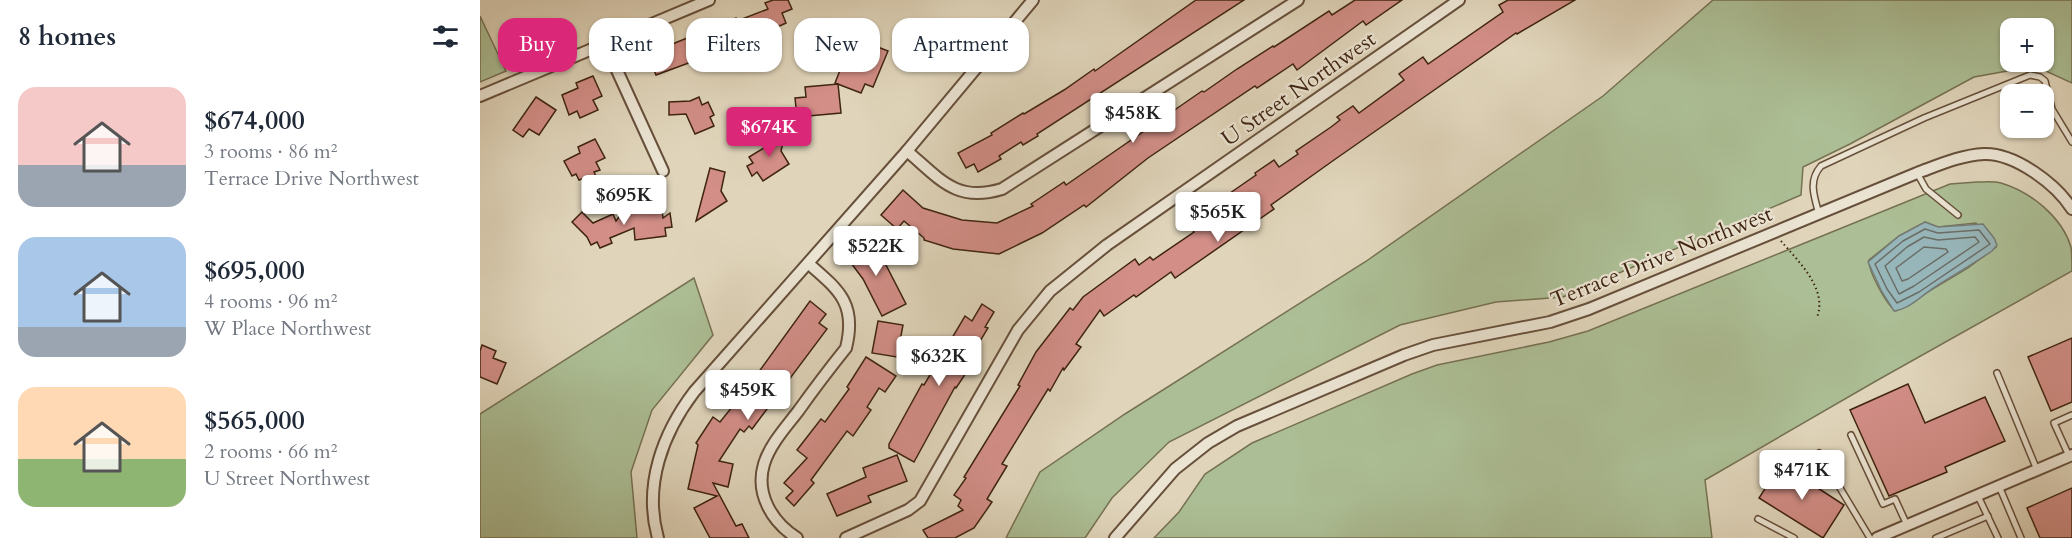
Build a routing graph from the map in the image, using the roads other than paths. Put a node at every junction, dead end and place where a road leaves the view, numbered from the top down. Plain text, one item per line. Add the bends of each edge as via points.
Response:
1 (709, 0) edge
2 (1033, 0) edge
3 (1298, 0) edge
4 (1459, 0) edge
5 (691, 4) edge
6 (661, 18) edge
7 (589, 51) edge
8 (619, 72) edge
9 (480, 96) edge
10 (2072, 142) edge
11 (907, 151) junction
12 (663, 171) dead end
13 (1917, 173) junction
14 (2072, 209) edge
15 (1819, 214) junction
16 (1958, 215) dead end
17 (809, 264) junction
18 (1997, 373) dead end
19 (2072, 416) edge
20 (1851, 435) dead end
21 (1819, 453) dead end
22 (2070, 455) edge
23 (2037, 470) junction
24 (1999, 486) junction
25 (1978, 495) junction
26 (1988, 516) junction
27 (1758, 519) dead end
28 (1907, 525) junction
29 (657, 538) edge
30 (797, 538) edge
31 (846, 538) edge
32 (1115, 538) edge
33 (1794, 538) edge
34 (1870, 538) edge
35 (1877, 538) edge
36 (1936, 538) edge
37 (1998, 538) edge
38 (2021, 538) edge

1 - 5 street
2 - 11 street
3 - 11 street via 1002,189 986,194 958,190
4 - 31 street, U Street Northwest via 1076,268 1050,291 1018,330 920,501
5 - 6 street
7 - 9 street
8 - 12 street
10 - 15 lane via 2052,109 2044,81 2036,75 2025,76 1821,166 1812,184
11 - 17 street
13 - 14 street, Terrace Drive Northwest via 1965,156 1987,154 2025,166 2049,183
13 - 15 street, Terrace Drive Northwest
13 - 16 lane via 1926,189
15 - 32 street, Terrace Drive Northwest via 1570,315 1460,338 1404,355 1237,426 1175,469
17 - 29 street via 680,412 658,460 654,489
17 - 30 street via 837,288 845,303 850,331 846,348 764,462 761,478 771,513 784,530
18 - 23 lane
19 - 22 lane via 2054,423
20 - 28 lane via 1883,504 1895,499
21 - 34 lane
22 - 23 street
23 - 24 street
24 - 25 street
24 - 38 lane
25 - 26 lane
25 - 28 street
26 - 36 lane
26 - 37 lane
27 - 33 lane
28 - 35 street

